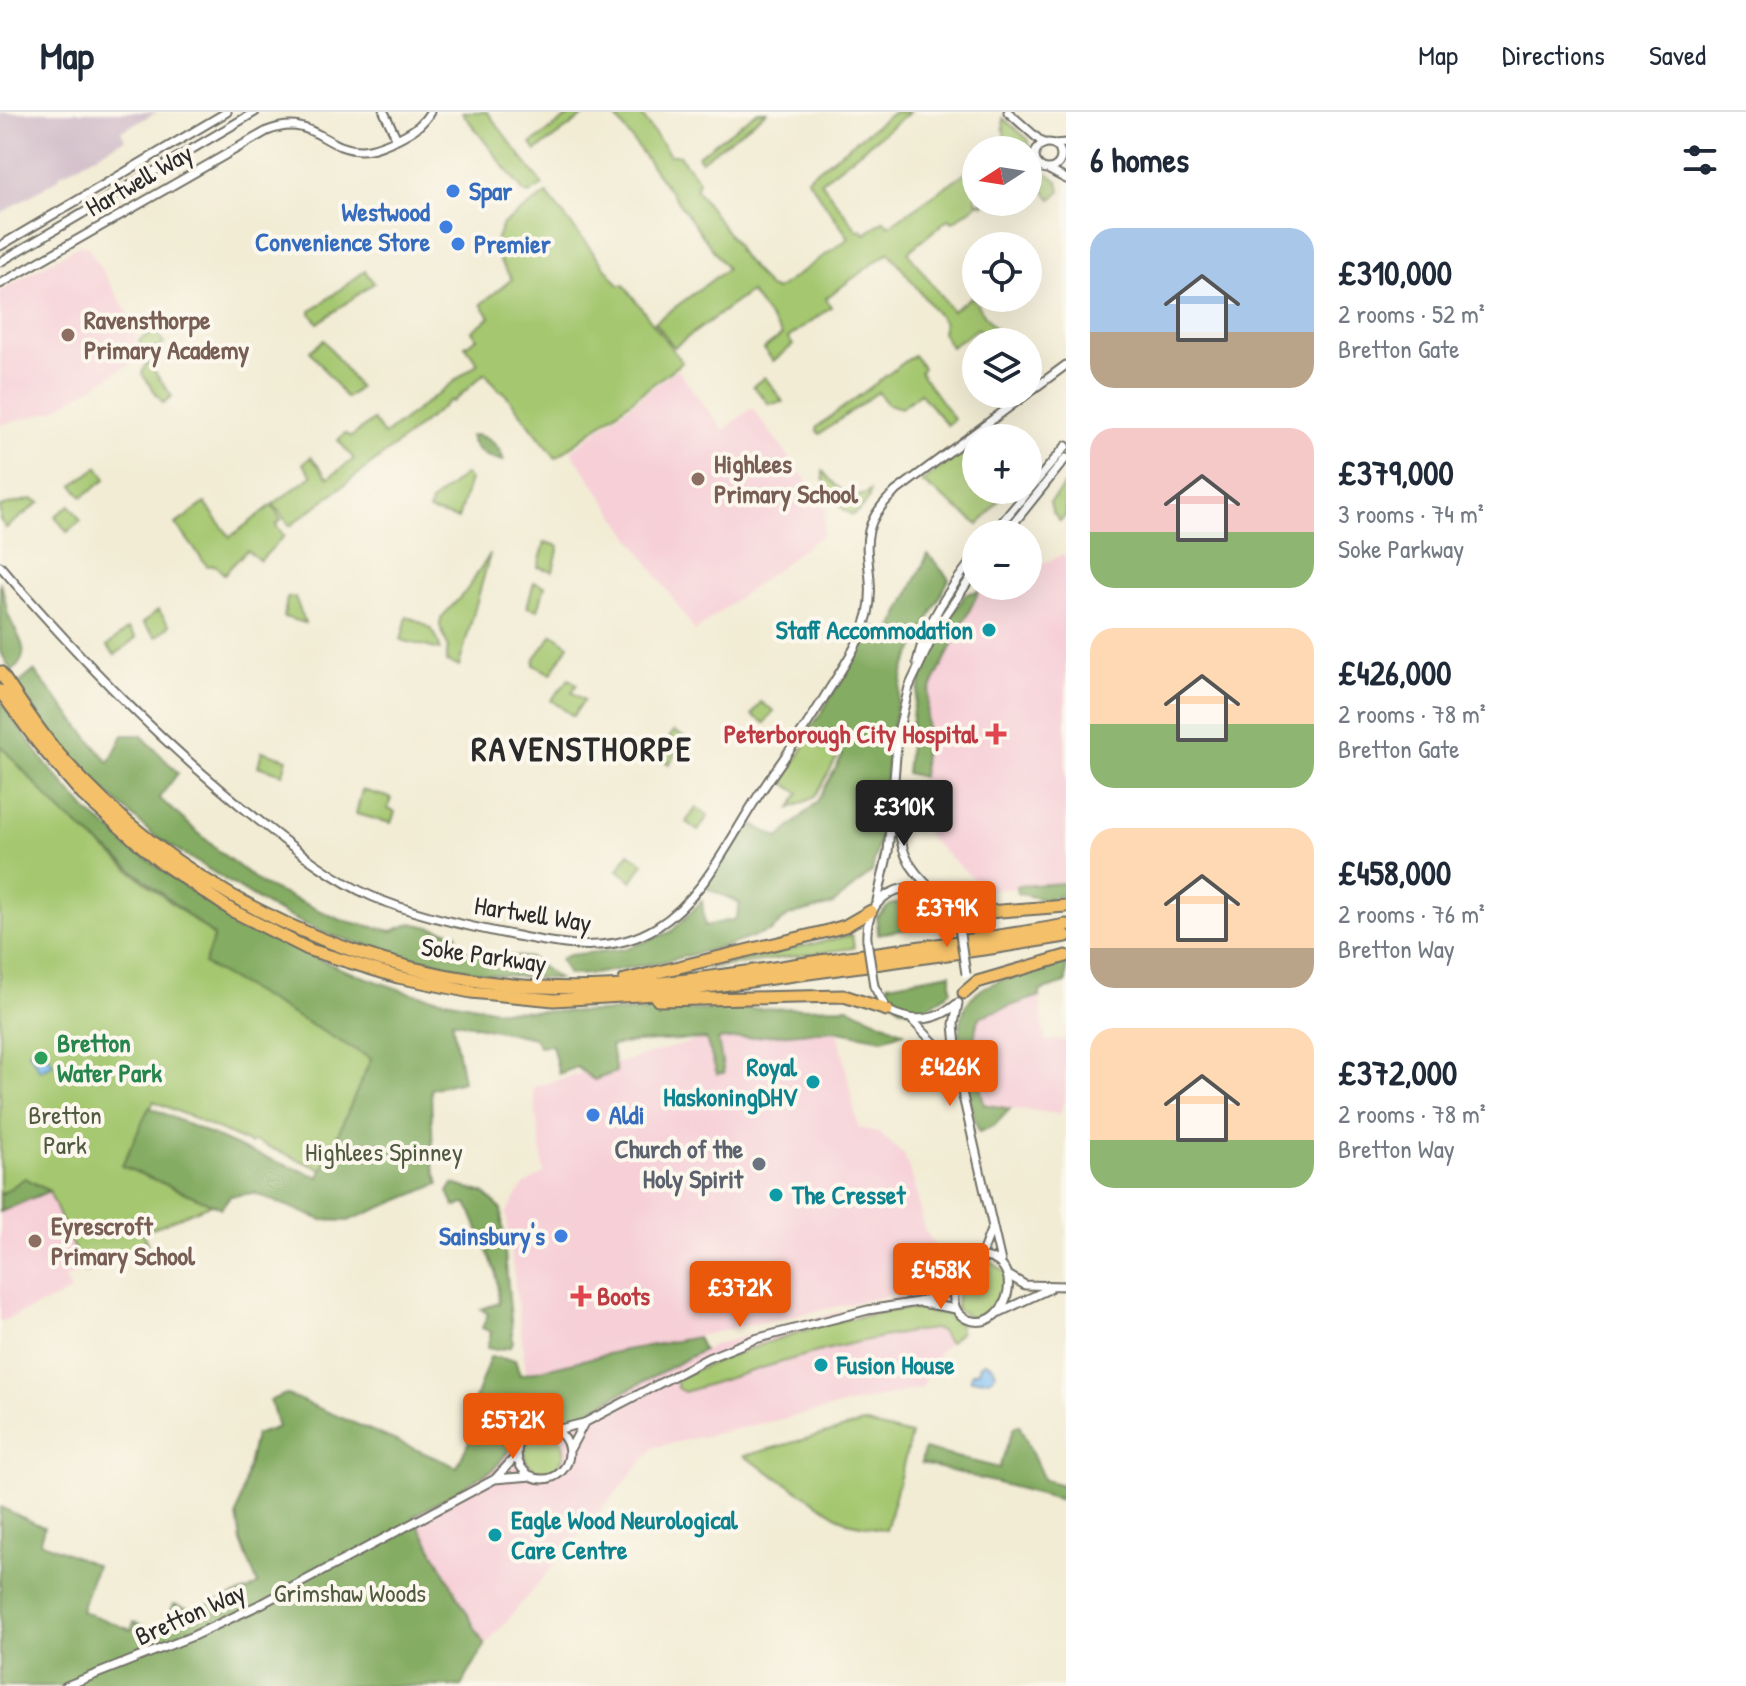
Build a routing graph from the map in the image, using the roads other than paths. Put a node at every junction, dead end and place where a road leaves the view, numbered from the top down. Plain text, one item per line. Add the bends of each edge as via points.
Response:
1 (227, 112) edge
2 (255, 112) edge
3 (384, 112) edge
4 (430, 112) edge
5 (1008, 112) edge
6 (1031, 132) junction
7 (1032, 136) edge
8 (397, 139) junction
9 (1066, 143) edge
10 (1044, 144) joint
11 (1054, 144) junction
12 (1063, 157) edge
13 (1042, 166) edge
14 (1049, 170) junction
15 (1066, 180) edge
16 (0, 246) edge
17 (0, 262) edge
18 (0, 284) edge
19 (1066, 365) edge
20 (1042, 382) edge
21 (1007, 408) edge
22 (1066, 446) edge
23 (1066, 458) edge
24 (1004, 520) edge
25 (1016, 520) edge
26 (0, 566) edge
27 (962, 576) edge
28 (962, 591) edge
29 (0, 672) edge
30 (915, 672) junction
31 (0, 691) edge
32 (892, 789) junction
33 (936, 893) junction
34 (946, 901) junction
35 (874, 906) junction
36 (1066, 906) edge
37 (1066, 925) edge
38 (1066, 936) edge
39 (1066, 956) edge
40 (577, 988) junction
41 (961, 998) junction
42 (554, 1000) junction
43 (887, 1010) junction
44 (912, 1020) junction
45 (959, 1079) junction
46 (991, 1228) junction
47 (981, 1256) junction
48 (1001, 1262) junction
49 (1008, 1275) junction
50 (1055, 1286) junction
51 (1066, 1286) edge
52 (954, 1290) junction
53 (918, 1302) junction
54 (956, 1309) junction
55 (1000, 1312) junction
56 (584, 1423) junction
57 (556, 1430) junction
58 (569, 1451) junction
59 (517, 1455) junction
60 (533, 1476) junction
61 (495, 1479) junction
62 (66, 1686) edge

1 - 16 street
2 - 17 street
3 - 8 street
4 - 8 street, Hartwell Way via 421,125
5 - 6 street
6 - 7 street
6 - 10 street
8 - 18 street, Hartwell Way via 362,150 293,124 280,126
9 - 11 street
10 - 11 street
11 - 12 street
12 - 14 street
12 - 15 street
13 - 14 street
14 - 15 street
19 - 20 street, Hartwell Way
21 - 26 street, Hartwell Way via 880,507 866,538 868,611 842,669 691,897 660,925 616,943 567,945 441,918 370,896 325,869 168,745
22 - 24 street
23 - 25 street
27 - 30 street via 941,607
28 - 30 street
29 - 40 highway, Soke Parkway via 88,785 163,851 233,897 309,936 398,965 513,985
30 - 32 street via 898,732
31 - 42 highway, Soke Parkway via 39,744 112,823 233,911 310,950 398,977 471,992
32 - 33 street via 907,862
32 - 35 street via 888,852
33 - 34 street
33 - 35 street via 904,889
34 - 36 highway via 987,912
34 - 41 street, bridge via 958,921 966,974
35 - 40 highway via 828,931
35 - 43 street, bridge via 867,940 874,986
37 - 40 highway, Soke Parkway via 747,972
38 - 42 highway, Soke Parkway via 748,983
39 - 41 highway via 977,982
41 - 44 street via 938,1017
41 - 45 street via 954,1024
42 - 43 highway via 600,1004 844,996
43 - 44 street
44 - 45 street via 944,1053
45 - 46 street
46 - 47 street
46 - 48 street
47 - 48 street
47 - 52 street via 963,1268
48 - 49 street
49 - 50 street via 1025,1285
49 - 55 street
50 - 51 street
50 - 55 street
52 - 53 street
52 - 54 street
53 - 54 street
53 - 56 street via 755,1339
54 - 55 street via 977,1322
56 - 57 street
56 - 58 street
57 - 58 street
57 - 59 street via 532,1429 522,1437
58 - 60 street via 560,1473
59 - 60 street
59 - 61 street, Bretton Way
60 - 61 street, Bretton Way
61 - 62 street, Bretton Way via 263,1603

